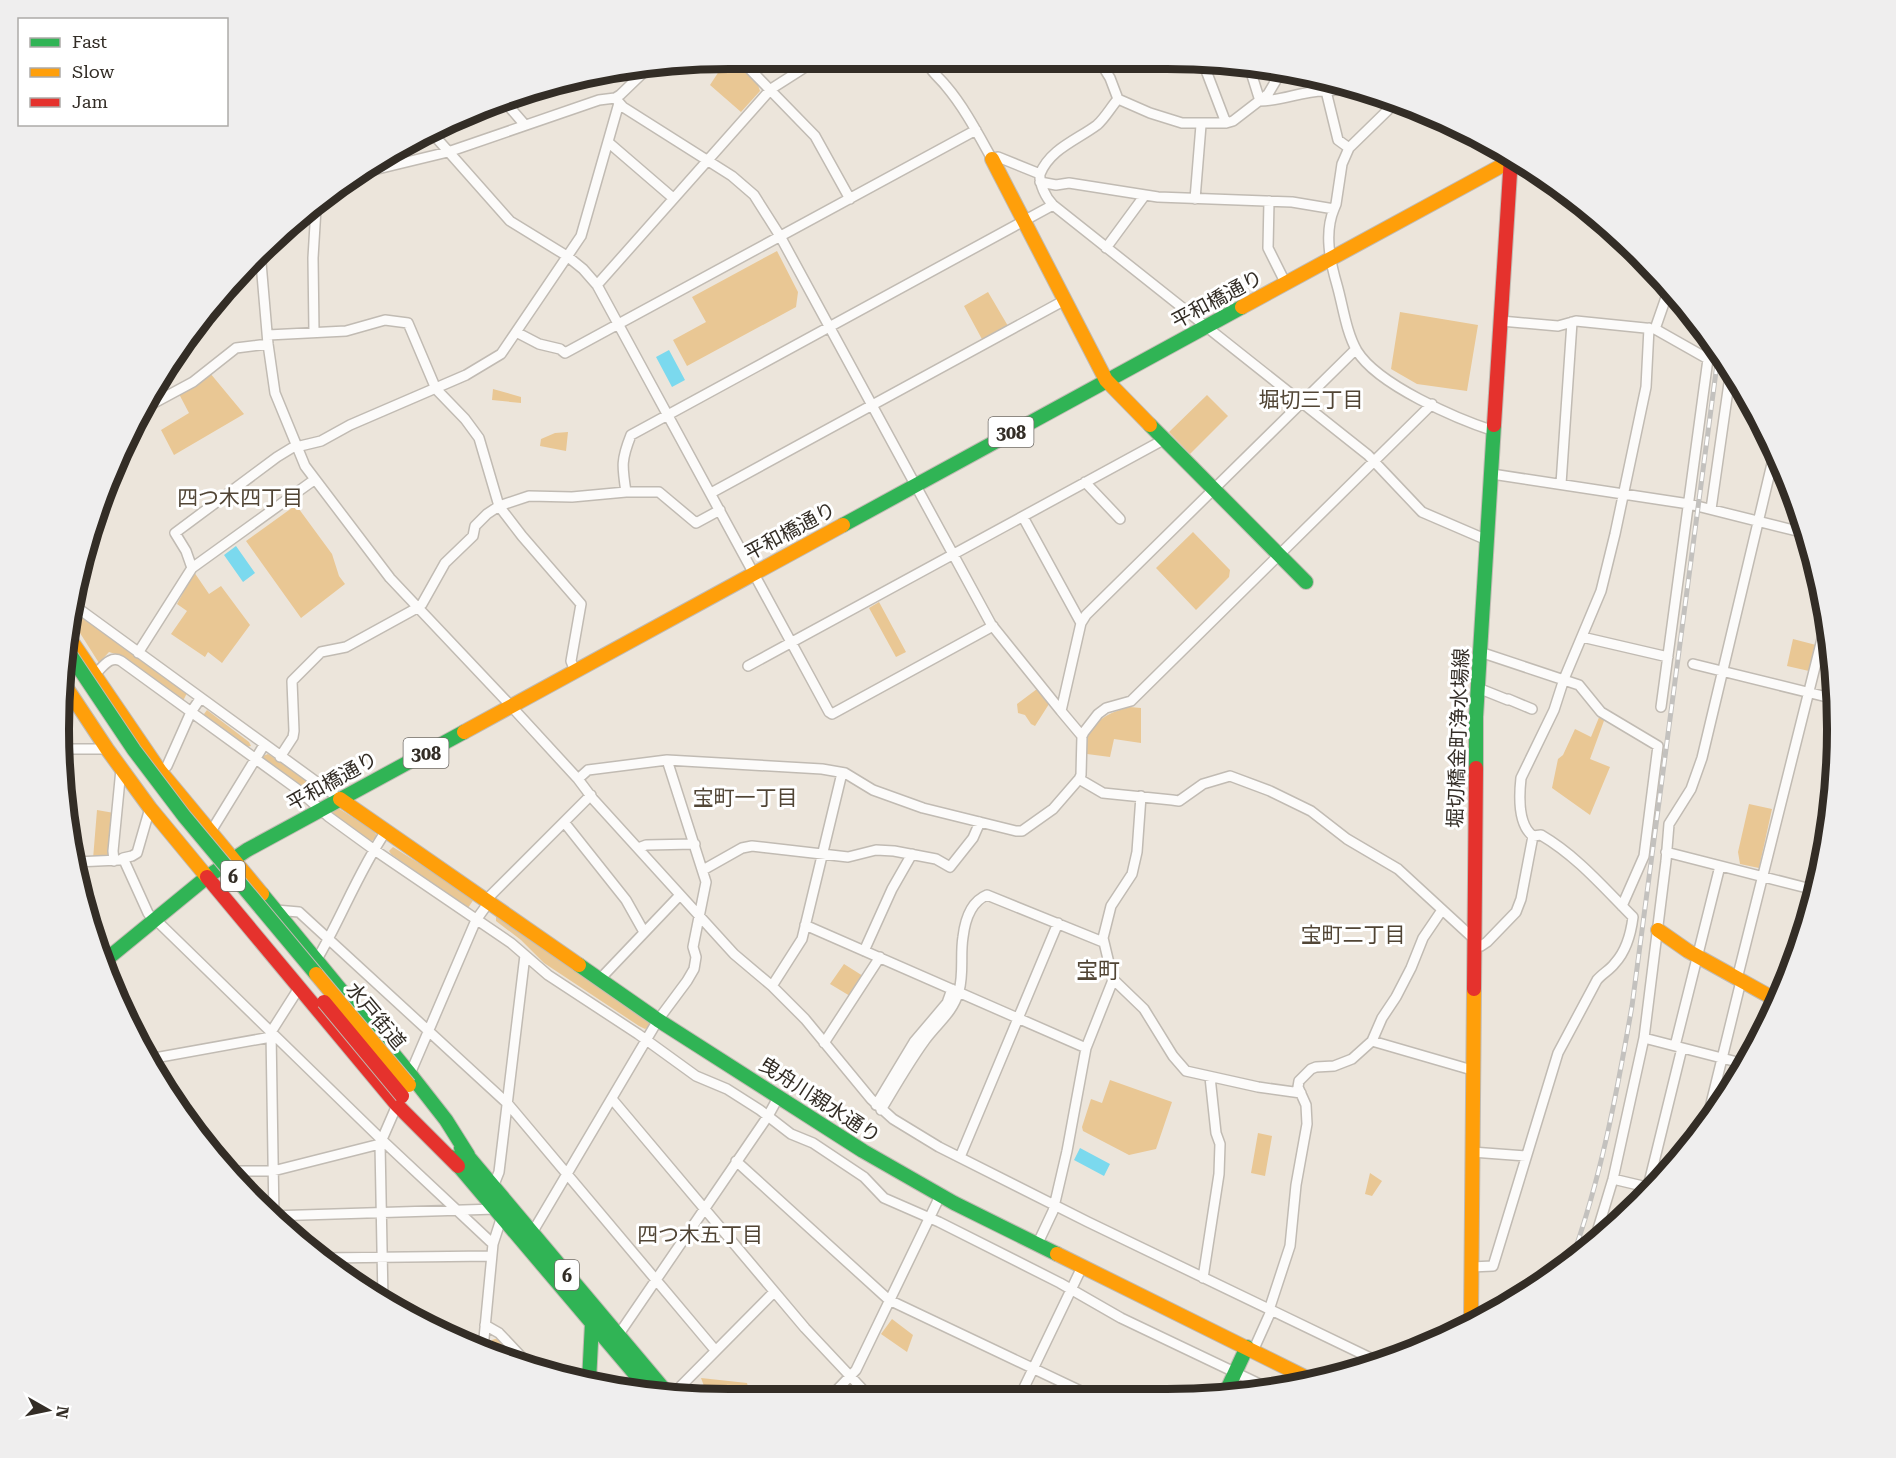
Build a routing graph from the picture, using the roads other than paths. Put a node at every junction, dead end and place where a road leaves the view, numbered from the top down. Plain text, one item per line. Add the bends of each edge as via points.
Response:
1 (751, 69) edge
2 (802, 69) edge
3 (932, 69) edge
4 (1105, 69) edge
5 (1206, 70) edge
6 (641, 75) edge
7 (1252, 75) edge
8 (1277, 79) edge
9 (771, 89) junction
10 (1334, 90) edge
11 (1326, 91) junction
12 (1118, 99) junction
13 (617, 100) junction
14 (1260, 101) junction
15 (509, 107) edge
16 (1389, 108) edge
17 (1226, 123) junction
18 (1201, 124) junction
19 (525, 125) junction
20 (976, 130) junction
21 (436, 138) edge
22 (608, 142) junction
23 (1349, 148) junction
24 (448, 152) junction
25 (707, 159) junction
26 (992, 159) junction
27 (1506, 162) edge
28 (1512, 166) edge
29 (379, 169) edge
30 (1040, 178) junction
31 (1145, 195) junction
32 (673, 198) junction
33 (850, 199) junction
34 (1195, 199) junction
35 (1269, 201) junction
36 (1053, 205) junction
37 (1334, 208) junction
38 (316, 215) edge
39 (1023, 220) junction
40 (780, 236) junction
41 (1107, 248) junction
42 (567, 256) junction
43 (1330, 259) junction
44 (262, 262) edge
45 (1286, 284) junction
46 (597, 285) junction
47 (1665, 297) edge
48 (1065, 300) junction
49 (1501, 321) junction
50 (1572, 322) junction
51 (619, 324) junction
52 (829, 326) junction
53 (1206, 327) junction
54 (1652, 328) junction
55 (314, 332) junction
56 (516, 332) junction
57 (268, 340) junction
58 (1356, 349) junction
59 (1106, 380) junction
60 (1729, 383) edge
61 (436, 389) junction
62 (155, 402) edge
63 (1301, 403) junction
64 (1432, 404) junction
65 (872, 405) junction
66 (668, 414) junction
67 (1494, 431) junction
68 (1165, 439) junction
69 (295, 447) junction
70 (1374, 461) junction
71 (1772, 465) edge
72 (1492, 474) junction
73 (314, 480) junction
74 (1085, 482) junction
75 (1561, 484) junction
76 (916, 485) junction
77 (1214, 489) junction
78 (626, 492) junction
79 (711, 493) junction
80 (1624, 493) junction
81 (1689, 504) junction
82 (499, 506) junction
83 (1711, 509) junction
84 (720, 510) junction
85 (1023, 517) junction
86 (1120, 519) dead end
87 (1759, 522) junction
88 (1796, 531) edge
89 (1487, 540) junction
90 (953, 554) junction
91 (1278, 555) junction
92 (192, 568) junction
93 (754, 572) junction
94 (1306, 582) dead end
95 (417, 608) junction
96 (80, 610) edge
97 (1081, 623) junction
98 (993, 626) junction
99 (1582, 637) junction
100 (792, 642) junction
101 (1821, 643) edge
102 (75, 646) edge
103 (1480, 652) junction
104 (138, 653) junction
105 (1668, 657) junction
106 (73, 659) edge
107 (1693, 664) dead end
108 (748, 666) dead end
109 (575, 671) junction
110 (1724, 672) junction
111 (94, 674) junction
112 (71, 677) edge
113 (1564, 679) junction
114 (1478, 688) junction
115 (70, 693) edge
116 (1808, 693) junction
117 (1826, 697) edge
118 (200, 699) junction
119 (512, 706) junction
120 (1661, 707) dead end
121 (1532, 709) dead end
122 (1061, 711) junction
123 (191, 712) junction
124 (1082, 736) junction
125 (264, 745) junction
126 (69, 749) edge
127 (107, 749) junction
128 (280, 757) junction
129 (255, 759) junction
130 (667, 760) junction
131 (121, 769) junction
132 (160, 771) junction
133 (842, 773) junction
134 (578, 779) junction
135 (1079, 779) junction
136 (591, 795) junction
137 (1141, 796) junction
138 (340, 799) junction
139 (150, 808) junction
140 (321, 809) junction
141 (564, 822) junction
142 (980, 822) junction
143 (386, 831) junction
144 (210, 833) junction
145 (1533, 836) junction
146 (694, 844) junction
147 (638, 848) junction
148 (373, 849) junction
149 (1666, 852) junction
150 (821, 854) junction
151 (912, 854) junction
152 (232, 859) junction
153 (118, 860) junction
154 (83, 862) edge
155 (1720, 866) junction
156 (703, 870) junction
157 (1762, 876) junction
158 (207, 877) junction
159 (1808, 888) edge
160 (680, 895) junction
161 (488, 901) junction
162 (1622, 906) junction
163 (273, 910) junction
164 (1442, 910) junction
165 (699, 915) junction
166 (155, 920) junction
167 (476, 920) junction
168 (1058, 923) junction
169 (805, 925) junction
170 (1658, 930) junction
171 (644, 932) junction
172 (329, 940) junction
173 (1103, 942) junction
174 (1473, 943) junction
175 (864, 951) junction
176 (525, 956) junction
177 (110, 957) edge
178 (880, 957) junction
179 (1698, 957) junction
180 (316, 961) junction
181 (600, 979) junction
182 (1113, 980) junction
183 (1739, 980) junction
184 (772, 986) junction
185 (299, 988) junction
186 (955, 991) junction
187 (1770, 997) edge
188 (1017, 1018) junction
189 (658, 1020) junction
190 (428, 1032) junction
191 (271, 1035) junction
192 (1644, 1038) junction
193 (647, 1041) junction
194 (1372, 1041) junction
195 (824, 1043) junction
196 (1679, 1047) junction
197 (1086, 1048) junction
198 (156, 1058) edge
199 (1722, 1058) junction
200 (1737, 1062) edge
201 (1473, 1070) junction
202 (1210, 1077) junction
203 (404, 1090) junction
204 (1301, 1093) junction
205 (779, 1096) junction
206 (612, 1099) junction
207 (1711, 1103) edge
208 (507, 1104) junction
209 (879, 1107) junction
210 (768, 1116) junction
211 (381, 1142) junction
212 (1472, 1152) junction
213 (1526, 1156) junction
214 (960, 1157) junction
215 (736, 1161) junction
216 (273, 1171) junction
217 (240, 1172) edge
218 (567, 1173) junction
219 (1653, 1176) edge
220 (1613, 1179) junction
221 (493, 1186) junction
222 (1643, 1186) edge
223 (940, 1196) junction
224 (1054, 1204) junction
225 (273, 1206) edge
226 (705, 1209) junction
227 (460, 1212) junction
228 (381, 1213) junction
229 (499, 1213) junction
230 (285, 1217) edge
231 (928, 1218) junction
232 (1598, 1228) edge
233 (532, 1233) junction
234 (493, 1244) junction
235 (1037, 1245) junction
236 (492, 1256) junction
237 (334, 1258) edge
238 (382, 1258) junction
239 (1082, 1267) junction
240 (1471, 1267) junction
241 (1203, 1278) junction
242 (656, 1279) junction
243 (1071, 1289) junction
244 (383, 1291) edge
245 (774, 1292) junction
246 (889, 1300) junction
247 (593, 1306) junction
248 (1270, 1310) junction
249 (1471, 1315) edge
250 (592, 1323) junction
251 (485, 1325) junction
252 (610, 1331) junction
253 (484, 1342) edge
254 (1250, 1349) junction
255 (715, 1350) junction
256 (520, 1355) edge
257 (1369, 1357) edge
258 (1033, 1368) junction
259 (1235, 1373) junction
260 (589, 1374) edge
261 (1301, 1375) edge
262 (851, 1377) junction
263 (645, 1383) edge
264 (1256, 1383) edge
265 (662, 1385) edge
266 (1229, 1386) edge
267 (677, 1387) edge
268 (838, 1389) edge
269 (862, 1389) edge
270 (1023, 1389) edge
271 (1077, 1389) edge

1 - 9 street
2 - 9 street
3 - 20 street
4 - 12 street
5 - 17 street
6 - 13 street
7 - 14 street
8 - 14 street
9 - 25 street
9 - 33 street via 814,136
10 - 11 street
11 - 14 street
11 - 23 street via 1338,140
12 - 18 street via 1182,123
12 - 30 street via 1098,124 1047,161
13 - 19 street via 599,100
13 - 22 street
13 - 25 street
14 - 17 street
15 - 19 street
16 - 23 street
17 - 18 street
18 - 34 street
19 - 24 street
20 - 26 street
20 - 33 street
21 - 24 street
22 - 32 street
22 - 42 street via 581,236
23 - 37 street
24 - 29 street
24 - 42 street via 510,221
25 - 32 street
25 - 40 street via 754,195
26 - 30 street via 998,156
26 - 39 main road
27 - 43 main road, 平和橋通り / 308
28 - 49 main road, 堀切橋金町浄水場線
30 - 31 street via 1056,185 1069,183
30 - 36 street
31 - 34 street
31 - 41 street
32 - 46 street
33 - 40 street
34 - 35 street
35 - 37 street
35 - 45 street via 1268,248
36 - 39 street
36 - 41 street
37 - 43 street via 1329,229
38 - 55 street
39 - 48 main road
39 - 52 street
40 - 51 street
40 - 52 street
41 - 53 street
42 - 46 street
42 - 56 street
43 - 45 main road, 平和橋通り / 308
43 - 58 street
44 - 57 street
45 - 53 main road, 平和橋通り / 308
46 - 51 street
47 - 54 street
48 - 59 main road
48 - 65 street
49 - 50 street via 1558,326
49 - 67 main road, 堀切橋金町浄水場線
50 - 54 street
50 - 75 street
51 - 56 street via 565,353
51 - 66 street
52 - 65 street
52 - 66 street
53 - 59 main road, 平和橋通り / 308
53 - 63 street
54 - 80 street via 1646,387
54 - 81 street via 1708,359
55 - 57 street
55 - 61 street via 346,331 385,320 408,323
56 - 61 street via 494,360
57 - 62 street via 236,348 193,382
57 - 69 street via 276,399
58 - 63 street
58 - 64 street via 1377,371
59 - 68 main road
59 - 76 main road, 平和橋通り / 308
60 - 83 street
61 - 69 street via 321,441
61 - 82 street via 479,438
63 - 70 street
63 - 77 street
64 - 67 street
64 - 70 street
65 - 76 street
65 - 79 street
66 - 78 street via 631,435 622,465
66 - 79 street
67 - 72 main road, 堀切橋金町浄水場線
68 - 74 street
68 - 77 main road
69 - 73 street
69 - 92 street via 175,533
70 - 89 street via 1422,512
70 - 91 street
71 - 87 street
72 - 75 street
72 - 89 main road, 堀切橋金町浄水場線
73 - 92 street
73 - 95 street via 374,560
74 - 85 street
74 - 86 street
75 - 80 street
76 - 90 street
76 - 93 main road, 平和橋通り / 308
77 - 91 main road
77 - 97 street
78 - 82 street via 529,496
78 - 84 street via 659,492 696,524
79 - 84 street
80 - 81 street
80 - 99 street via 1601,591
81 - 83 street
81 - 105 street
82 - 95 street via 475,526 473,536 445,563
82 - 109 street via 581,604 571,661
83 - 87 street
84 - 93 street
85 - 90 street
85 - 97 street
87 - 88 street
87 - 110 street
89 - 103 main road, 堀切橋金町浄水場線
90 - 98 street
90 - 100 street
91 - 94 main road
91 - 124 street via 1131,701 1106,708
92 - 104 street
93 - 100 street
93 - 109 main road, 平和橋通り / 308
95 - 119 street
95 - 128 street via 346,647 321,652 292,681 294,731
96 - 104 street
97 - 122 street
98 - 100 street via 831,714
98 - 122 street
99 - 105 street
99 - 113 street
100 - 108 street
101 - 116 street
102 - 111 main road
103 - 113 street
103 - 114 main road, 堀切橋金町浄水場線
104 - 118 street
105 - 120 street
106 - 203 main road, 水戸街道 / 6, bridge via 184,816
107 - 110 street
109 - 119 main road, 平和橋通り / 308
110 - 116 street
110 - 149 street via 1697,776 1670,820
111 - 123 street via 116,658
111 - 132 main road
112 - 203 main road, 水戸街道 / 6, bridge via 163,807
113 - 145 street via 1554,710 1521,778 1524,824
113 - 162 street via 1579,685 1601,712 1658,746 1644,856
114 - 121 street
114 - 174 main road, 堀切橋金町浄水場線
115 - 127 main road
116 - 117 street
116 - 157 street
118 - 123 street
118 - 125 street
119 - 134 street
119 - 138 main road, 平和橋通り / 308
122 - 124 street
123 - 129 street
123 - 132 street via 167,766
124 - 135 street
125 - 128 street
125 - 129 street
126 - 127 street
127 - 131 main road
128 - 138 street
129 - 140 street
129 - 144 street
130 - 133 street
130 - 134 street via 588,770
130 - 146 street
131 - 139 main road
131 - 153 street via 113,851
132 - 144 main road
133 - 142 street via 913,805
133 - 150 street
134 - 136 street
135 - 137 street via 1103,793
135 - 142 street via 1053,808 1022,831
136 - 141 street
136 - 147 street
137 - 164 street via 1179,801 1203,784 1230,776 1258,785 1311,811 1347,839 1398,869
137 - 173 street via 1132,874 1111,906
138 - 140 main road, 平和橋通り / 308
138 - 143 main road, 曳舟川親水通り
139 - 153 street via 137,853
139 - 158 main road
140 - 148 street
140 - 152 main road, 平和橋通り / 308
141 - 161 street
141 - 171 street via 626,900
142 - 151 street via 973,838 950,867 936,859
143 - 148 street
143 - 161 main road, 曳舟川親水通り
144 - 152 main road
145 - 162 street via 1541,835 1551,841 1592,874
145 - 174 street via 1516,912 1482,946
146 - 147 street
146 - 156 street
147 - 160 street
148 - 167 street
148 - 172 street
149 - 155 street
149 - 170 street
150 - 151 street via 848,857 876,850
150 - 156 street via 752,846
150 - 169 street
151 - 175 street
152 - 158 main road, 平和橋通り / 308
152 - 163 main road
153 - 154 street
153 - 166 street
155 - 157 street
155 - 179 street
156 - 165 street via 706,882
157 - 159 street
157 - 183 street
158 - 166 main road, 平和橋通り / 308
158 - 185 main road
160 - 165 street
160 - 171 street
161 - 167 street
161 - 181 main road, 曳舟川親水通り
162 - 213 street via 1633,917 1630,938 1615,964 1597,980 1558,1053
163 - 172 street via 299,912
163 - 180 main road
164 - 174 street
164 - 194 street via 1423,938
165 - 184 street via 734,954
165 - 189 street via 693,947 694,969
166 - 177 main road, 平和橋通り / 308
166 - 191 street
167 - 176 street
167 - 190 street
168 - 173 street
168 - 186 street via 983,897 968,911 962,938 963,962
168 - 188 street
169 - 175 street
169 - 184 street via 802,939
170 - 179 main road
170 - 192 street
171 - 181 street
172 - 180 street
172 - 190 street
173 - 182 street
174 - 201 main road, 堀切橋金町浄水場線
175 - 178 street
176 - 193 street
176 - 208 street
178 - 186 street
178 - 195 street
179 - 183 main road
179 - 196 street
180 - 203 main road
181 - 189 main road, 曳舟川親水通り
182 - 197 street
182 - 202 street via 1144,1009 1186,1071
183 - 187 main road
183 - 199 street
184 - 195 street
185 - 191 street
185 - 203 main road
186 - 188 street
186 - 209 street via 914,1042
188 - 197 street
188 - 214 street
189 - 193 street
189 - 205 main road, 曳舟川親水通り
190 - 203 street
190 - 208 street
191 - 198 street
191 - 211 street
191 - 216 street
192 - 196 street
192 - 220 street
193 - 206 street
193 - 210 street via 696,1076 727,1089
194 - 201 street
194 - 204 street via 1343,1064 1311,1069 1299,1081
195 - 209 street
196 - 199 street
196 - 219 street
197 - 224 street
199 - 200 street
199 - 207 street
201 - 212 main road, 堀切橋金町浄水場線
202 - 204 street
202 - 241 street via 1220,1144 1219,1174
203 - 211 street
203 - 221 main road, 水戸街道 / 6
203 - 229 main road, 水戸街道 / 6 via 458,1166
204 - 248 street via 1306,1105 1306,1124 1290,1246
205 - 210 street
205 - 223 main road, 曳舟川親水通り
206 - 218 street
206 - 226 street
208 - 218 street
208 - 221 street via 498,1177
209 - 214 street via 918,1136
210 - 215 street
210 - 231 street via 864,1177 884,1198
211 - 216 street
211 - 227 street
211 - 228 street
212 - 213 street
212 - 240 main road, 堀切橋金町浄水場線
213 - 240 street via 1493,1266
214 - 224 street
215 - 226 street
215 - 246 street
216 - 217 street
216 - 225 street
218 - 233 street
218 - 242 street
220 - 222 street
220 - 232 street
221 - 233 main road, 水戸街道 / 6
223 - 231 street
223 - 235 main road, 曳舟川親水通り
224 - 235 street
224 - 241 street
226 - 242 street
226 - 245 street
227 - 228 street
227 - 229 street
227 - 234 street
228 - 230 street
228 - 238 street
229 - 234 street
229 - 250 main road, 水戸街道 / 6
231 - 243 street
231 - 246 street
233 - 247 main road, 水戸街道 / 6
234 - 236 street
235 - 239 main road, 曳舟川親水通り
236 - 238 street
236 - 251 street
237 - 238 street
238 - 244 street
239 - 243 street
239 - 254 main road, 曳舟川親水通り
240 - 249 main road, 堀切橋金町浄水場線
241 - 248 street
242 - 252 street
242 - 255 street
243 - 258 street
243 - 259 street
245 - 255 street
245 - 262 street
246 - 258 street
246 - 262 street
247 - 250 main road
247 - 252 main road, 水戸街道 / 6
248 - 254 street
248 - 257 street
250 - 252 main road
250 - 260 main road
251 - 253 street
251 - 256 street via 499,1333
252 - 263 main road, 水戸街道 / 6
252 - 265 main road, 水戸街道 / 6
254 - 259 main road
254 - 261 main road, 曳舟川親水通り
255 - 267 street
258 - 270 street
258 - 271 street
259 - 264 street
259 - 266 main road
262 - 268 street
262 - 269 street

